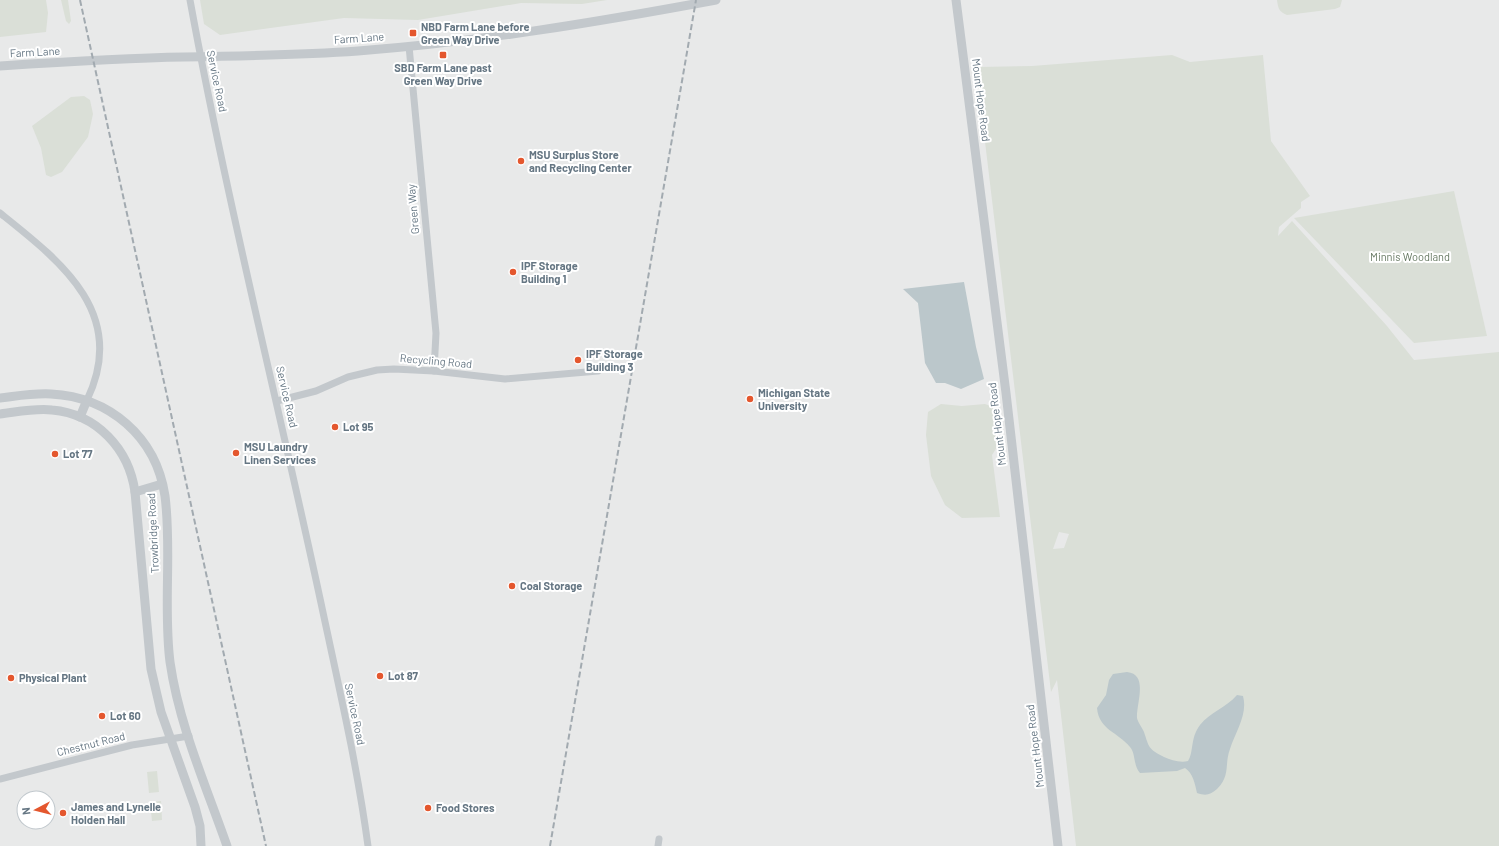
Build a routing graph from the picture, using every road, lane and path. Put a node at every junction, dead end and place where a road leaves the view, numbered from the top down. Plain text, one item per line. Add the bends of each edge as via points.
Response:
1 (190, 0) edge
2 (716, 0) edge
3 (956, 0) edge
4 (409, 46) junction
5 (200, 57) junction
6 (0, 66) edge
7 (0, 213) edge
8 (434, 370) junction
9 (598, 371) dead end
10 (29, 394) junction
11 (0, 398) edge
12 (87, 400) junction
13 (277, 401) junction
14 (31, 410) junction
15 (0, 414) edge
16 (80, 417) junction
17 (162, 484) junction
18 (134, 492) junction
19 (188, 736) junction
20 (170, 739) junction
21 (0, 779) edge
22 (201, 846) edge
23 (227, 846) edge
24 (368, 846) edge
25 (1058, 846) edge

1 - 5 street, Service Road
2 - 4 street, Farm Lane via 510,35
3 - 25 street, Mount Hope Road via 1006,393
4 - 5 street, Farm Lane via 306,54
4 - 8 street, Green Way via 436,333
5 - 6 street, Farm Lane
5 - 13 street, Service Road
7 - 12 street via 66,269 90,307 98,337 99,357 96,377
8 - 9 street, Recycling Road via 505,379
8 - 13 street, Recycling Road via 370,371
10 - 11 street, Trowbridge Road
10 - 12 street, Trowbridge Road via 52,394
10 - 14 street
12 - 16 street
12 - 17 street, Trowbridge Road via 114,413 135,432 152,457
13 - 24 street, Service Road via 350,742
14 - 15 street, Trowbridge Road
14 - 16 street, Trowbridge Road via 53,410
16 - 18 street, Trowbridge Road via 101,430 118,448 129,469
17 - 18 street
17 - 19 street, Trowbridge Road via 166,503 170,660 179,707
18 - 20 street, Trowbridge Road via 151,669 155,693
19 - 20 street, Chestnut Road
19 - 23 street, Trowbridge Road
20 - 21 street, Chestnut Road via 132,745
20 - 22 street, Trowbridge Road via 195,807 200,826

